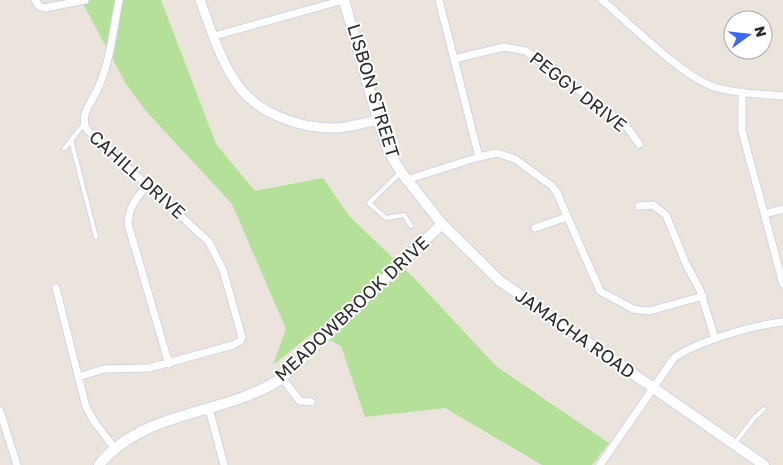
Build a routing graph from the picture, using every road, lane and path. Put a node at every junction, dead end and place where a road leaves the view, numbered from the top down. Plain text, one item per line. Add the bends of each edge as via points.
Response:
1 (85, 0) edge
2 (117, 0) edge
3 (200, 0) edge
4 (344, 0) edge
5 (439, 0) edge
6 (602, 0) edge
7 (37, 3) edge
8 (214, 36) junction
9 (454, 59) junction
10 (742, 92) junction
11 (783, 96) edge
12 (378, 120) junction
13 (84, 124) junction
14 (71, 140) junction
15 (639, 144) dead end
16 (64, 148) dead end
17 (479, 157) junction
18 (403, 176) junction
19 (148, 185) junction
20 (639, 206) dead end
21 (783, 209) edge
22 (765, 214) junction
23 (567, 217) junction
24 (442, 224) junction
25 (411, 226) dead end
26 (535, 228) dead end
27 (96, 237) dead end
28 (783, 284) edge
29 (56, 288) dead end
30 (703, 296) junction
31 (783, 322) edge
32 (715, 339) junction
33 (169, 364) junction
34 (78, 377) junction
35 (282, 378) junction
36 (653, 388) junction
37 (311, 402) dead end
38 (208, 409) junction
39 (764, 410) dead end
40 (0, 411) edge
41 (734, 444) junction
42 (115, 449) junction
43 (17, 465) edge
44 (99, 465) edge
45 (224, 465) edge
46 (600, 465) edge
47 (764, 465) edge

1 - 7 street via 52,8
2 - 13 street, CAHILL DRIVE via 109,59 98,90 84,115
3 - 8 street
4 - 8 street
4 - 12 main road, LISBON STREET
5 - 9 street
6 - 10 street via 690,74 717,88
8 - 12 street via 236,82 254,101 276,115 324,128
9 - 15 street, PEGGY DRIVE via 498,47 526,51 625,124
9 - 17 street
10 - 11 street
10 - 22 street via 742,131
12 - 18 main road, LISBON STREET via 389,152
13 - 14 lane
13 - 19 street, CAHILL DRIVE
14 - 16 lane
14 - 27 lane
17 - 18 street
17 - 23 street via 497,153 519,161 552,186
18 - 24 main road, JAMACHA ROAD
18 - 25 lane via 369,203 386,218 404,215
19 - 33 street via 134,200 128,224
19 - 33 street, CAHILL DRIVE via 213,248 242,330 240,341 233,346
20 - 30 street via 654,205 666,215
21 - 22 street
22 - 28 street
23 - 26 street
23 - 30 street via 600,291 621,304 649,311
24 - 35 main road, MEADOWBROOK DRIVE
24 - 36 main road, JAMACHA ROAD via 500,281
29 - 34 street
30 - 32 street
31 - 32 street
32 - 36 street via 684,350 674,358
33 - 34 street via 150,368 104,369
34 - 42 street via 87,410
35 - 37 street via 300,402
35 - 38 main road, MEADOWBROOK DRIVE via 251,395
36 - 41 main road, JAMACHA ROAD
36 - 46 street
38 - 42 main road, MEADOWBROOK DRIVE via 148,428
38 - 45 street
39 - 41 lane
40 - 43 street
41 - 47 main road, JAMACHA ROAD
42 - 44 main road, MEADOWBROOK DRIVE

